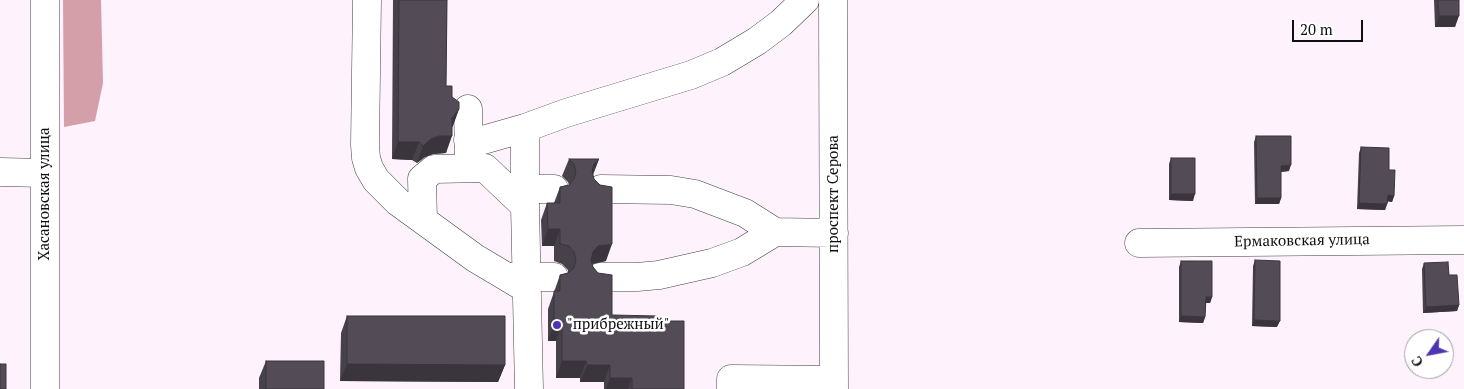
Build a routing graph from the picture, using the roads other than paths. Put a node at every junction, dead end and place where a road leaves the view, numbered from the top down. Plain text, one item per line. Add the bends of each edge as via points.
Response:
1 (45, 0) edge
2 (367, 0) edge
3 (805, 0) edge
4 (833, 0) edge
5 (468, 109) dead end
6 (525, 128) junction
7 (468, 140) junction
8 (469, 168) junction
9 (0, 172) edge
10 (44, 173) junction
11 (554, 189) dead end
12 (601, 189) edge
13 (519, 194) junction
14 (423, 220) junction
15 (775, 232) junction
16 (834, 232) junction
17 (1464, 240) edge
18 (1139, 243) dead end
19 (554, 277) dead end
20 (600, 277) edge
21 (520, 281) junction
22 (834, 384) edge
23 (45, 389) edge
24 (529, 389) edge
25 (731, 389) edge

1 - 10 street, Хасановская улица
2 - 14 street via 366,158 381,185
3 - 6 street via 757,41 722,62
4 - 16 street, проспект Серова
5 - 7 street
6 - 7 street via 482,140
6 - 13 street
7 - 8 street
8 - 13 street via 485,168
8 - 14 street via 434,169 422,180
9 - 10 street
10 - 23 street, Хасановская улица
11 - 13 street
12 - 15 street via 670,190 695,194 738,210
13 - 21 street
14 - 21 street via 475,258
15 - 16 street
15 - 20 street via 742,252 712,263 659,275
16 - 22 street, проспект Серова
17 - 18 street, Ермаковская улица
19 - 21 street
21 - 24 street
22 - 25 street via 731,379

